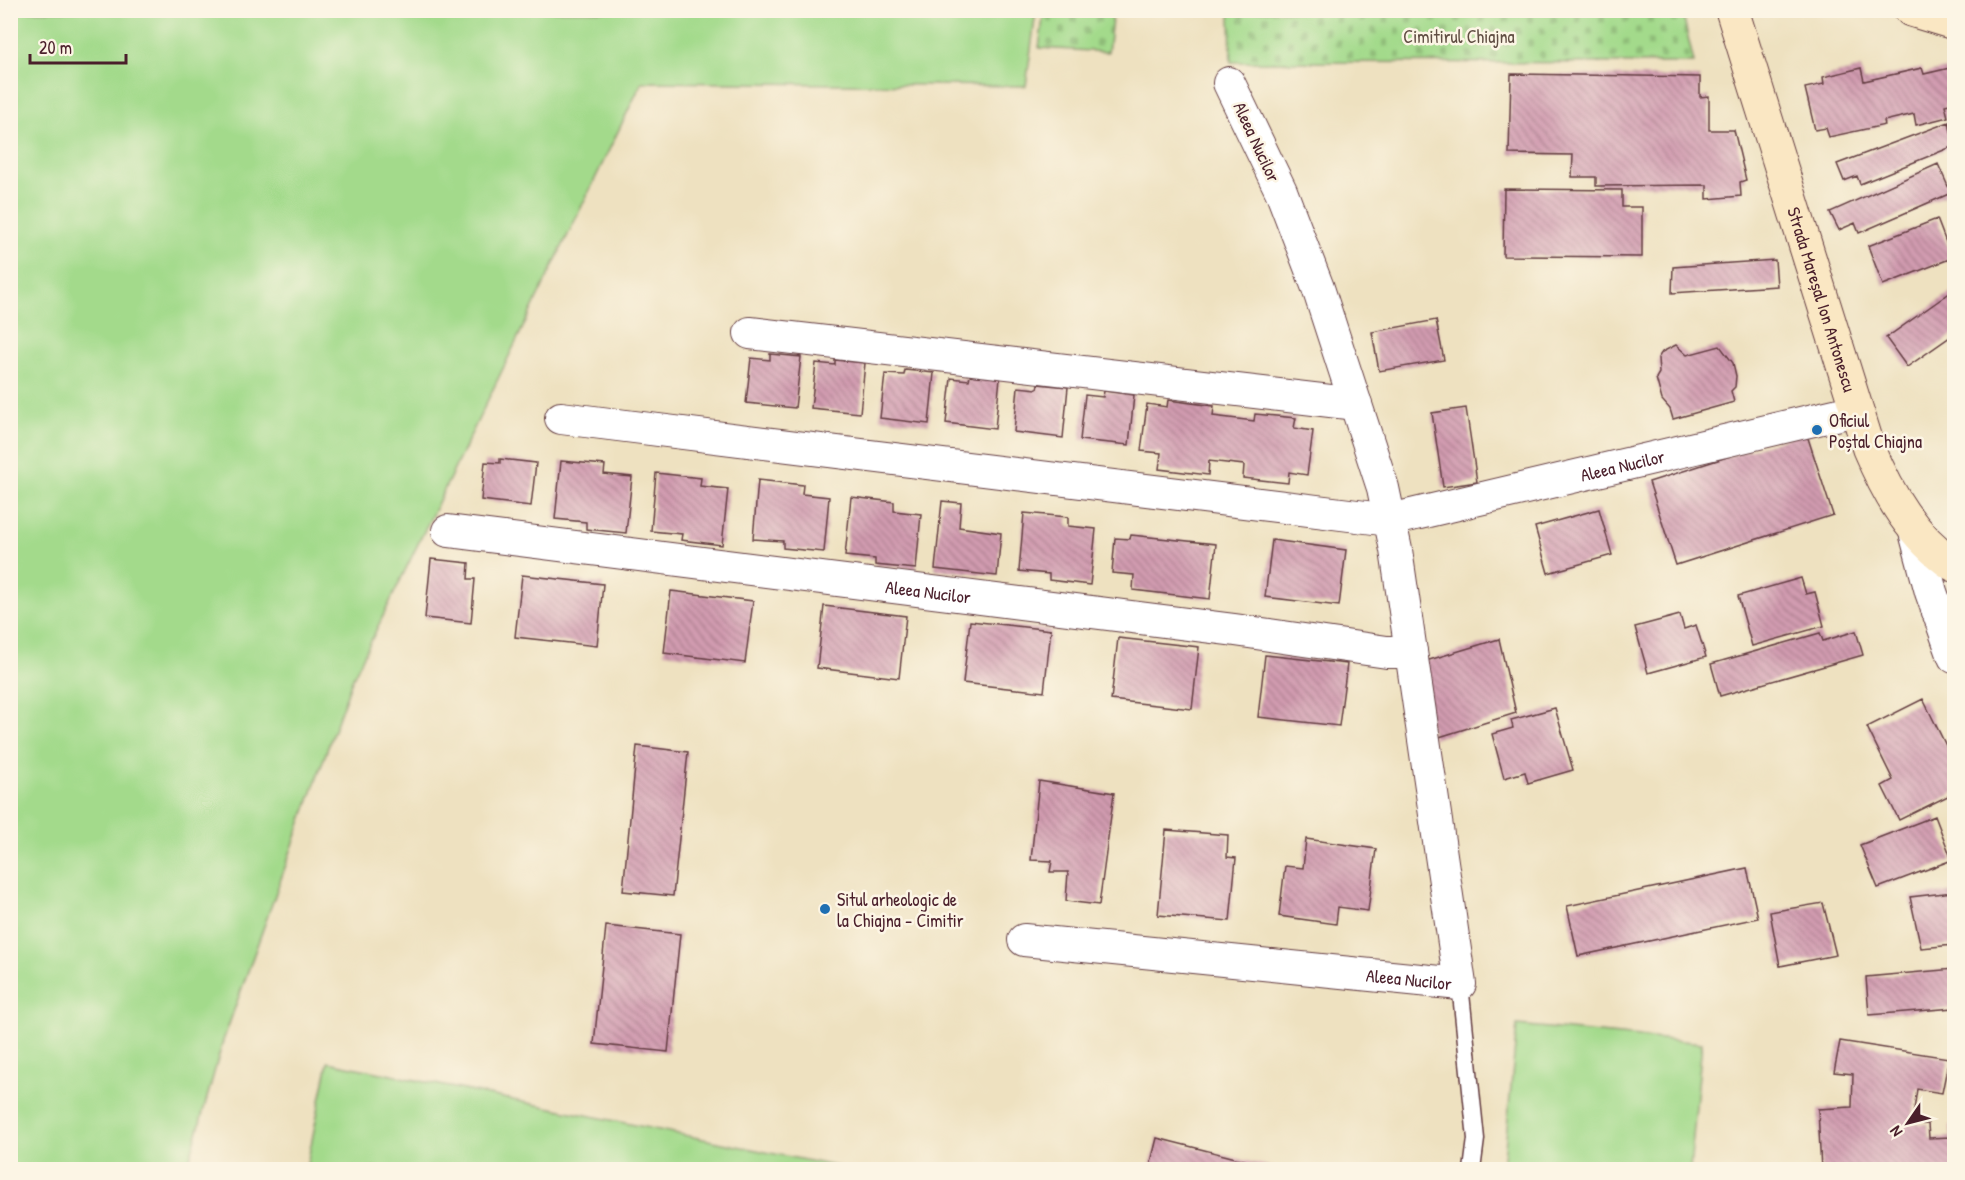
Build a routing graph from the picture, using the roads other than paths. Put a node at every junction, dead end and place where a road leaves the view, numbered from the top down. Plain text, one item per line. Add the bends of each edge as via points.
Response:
1 (1732, 10) edge
2 (1911, 10) edge
3 (1954, 23) edge
4 (1229, 83) dead end
5 (750, 333) dead end
6 (1356, 404) junction
7 (1856, 410) junction
8 (561, 418) dead end
9 (1390, 520) junction
10 (448, 531) dead end
11 (1915, 532) junction
12 (1954, 565) edge
13 (1411, 652) junction
14 (1954, 657) edge
15 (1024, 940) dead end
16 (1460, 984) junction
17 (1472, 1170) edge

1 - 7 main road, Strada Mareșal Ion Antonescu
2 - 3 main road
4 - 6 street, Aleea Nucilor via 1281,191
5 - 6 street
6 - 9 street, Aleea Nucilor
7 - 9 street, Aleea Nucilor
7 - 11 main road, Strada Mareșal Ion Antonescu via 1881,479
8 - 9 street, Aleea Nucilor
9 - 13 street, Aleea Nucilor
10 - 13 street, Aleea Nucilor
11 - 12 main road, Strada Mareșal Ion Antonescu
11 - 14 street
13 - 16 street, Aleea Nucilor
15 - 16 street, Aleea Nucilor
16 - 17 lane via 1476,1139

